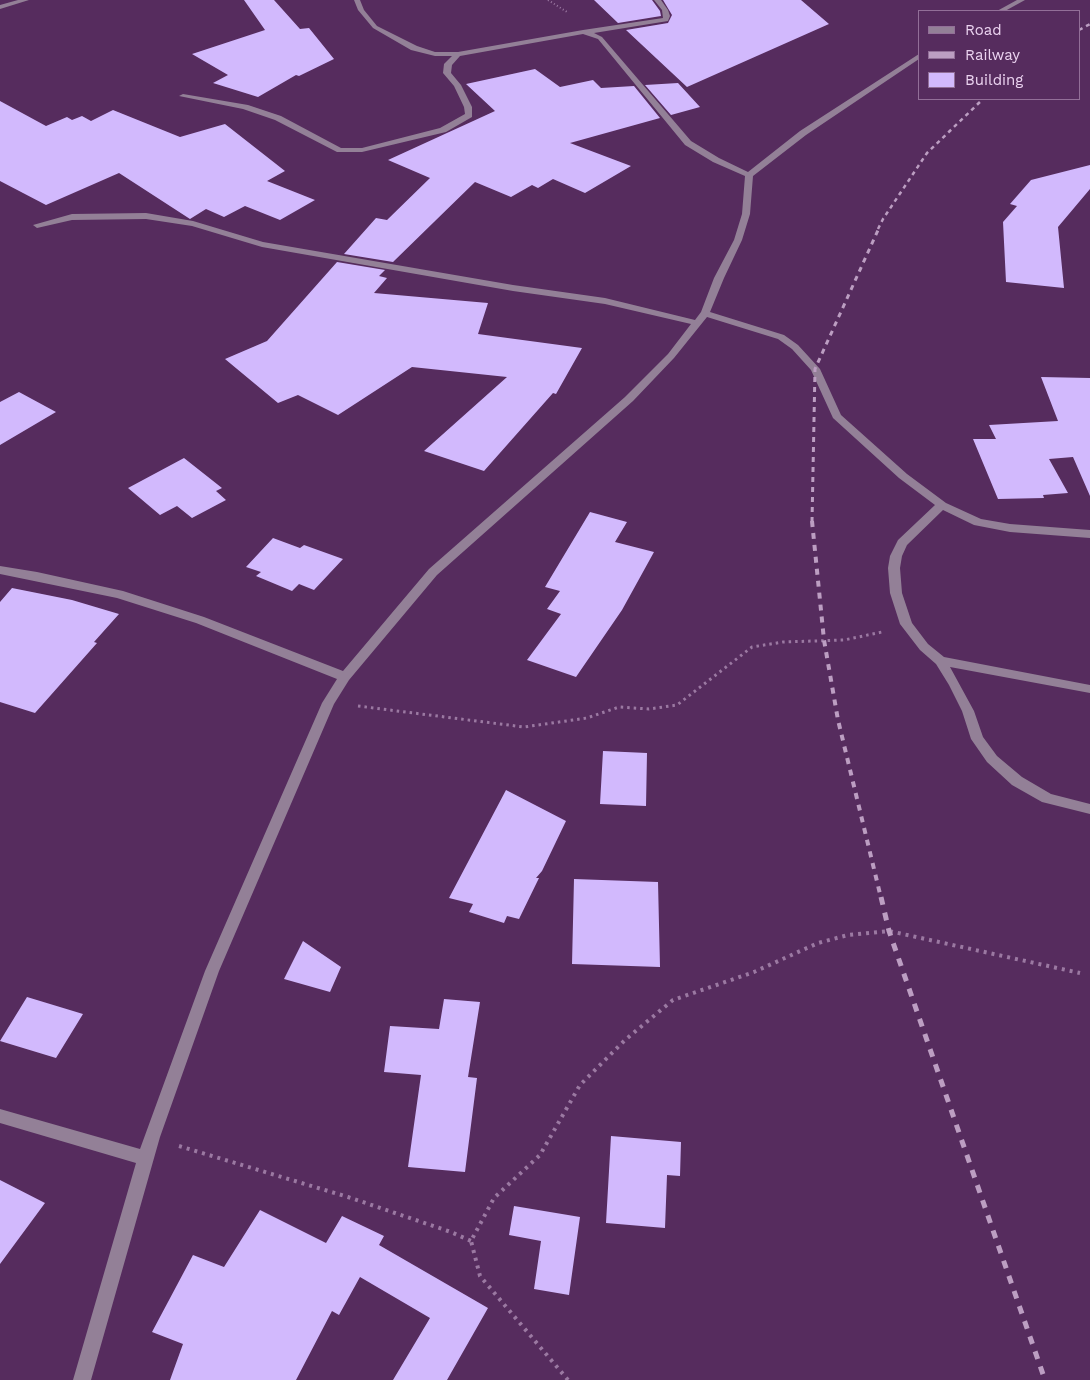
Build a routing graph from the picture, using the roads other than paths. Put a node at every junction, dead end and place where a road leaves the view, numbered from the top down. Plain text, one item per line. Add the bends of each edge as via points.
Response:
1 (26, 0) edge
2 (357, 0) edge
3 (657, 0) edge
4 (1022, 0) edge
5 (0, 6) edge
6 (1002, 10) edge
7 (583, 32) junction
8 (458, 54) junction
9 (918, 57) edge
10 (183, 96) dead end
11 (749, 175) junction
12 (37, 225) dead end
13 (705, 312) junction
14 (697, 322) junction
15 (942, 505) junction
16 (1090, 534) edge
17 (0, 570) edge
18 (940, 661) junction
19 (344, 677) junction
20 (1090, 689) edge
21 (1090, 809) edge
22 (0, 1116) edge
23 (146, 1158) junction
24 (82, 1380) edge

1 - 5 street
2 - 8 street via 375,27 396,40 435,54
3 - 7 street via 665,10 666,20
4 - 6 street
7 - 8 street
7 - 11 street via 600,38 688,143
8 - 10 street via 448,64 447,73 457,85 468,107 468,115 443,130 362,150 340,150 278,118 246,107
9 - 11 street via 803,133
11 - 13 street via 746,214 738,240
12 - 14 street via 72,217 146,216 193,224 262,244 322,256 605,301
13 - 14 street
13 - 15 street via 780,337 795,347 815,369 837,416 903,476
14 - 19 street via 671,356 629,399 433,572
15 - 16 street via 978,522 1010,528
15 - 18 street via 902,543 894,568 896,593 906,624
17 - 19 street via 119,594 200,620
18 - 20 street
18 - 21 street via 960,693 977,739 992,760 1017,781 1047,798
19 - 23 street via 328,702 212,972
22 - 23 street
23 - 24 street

